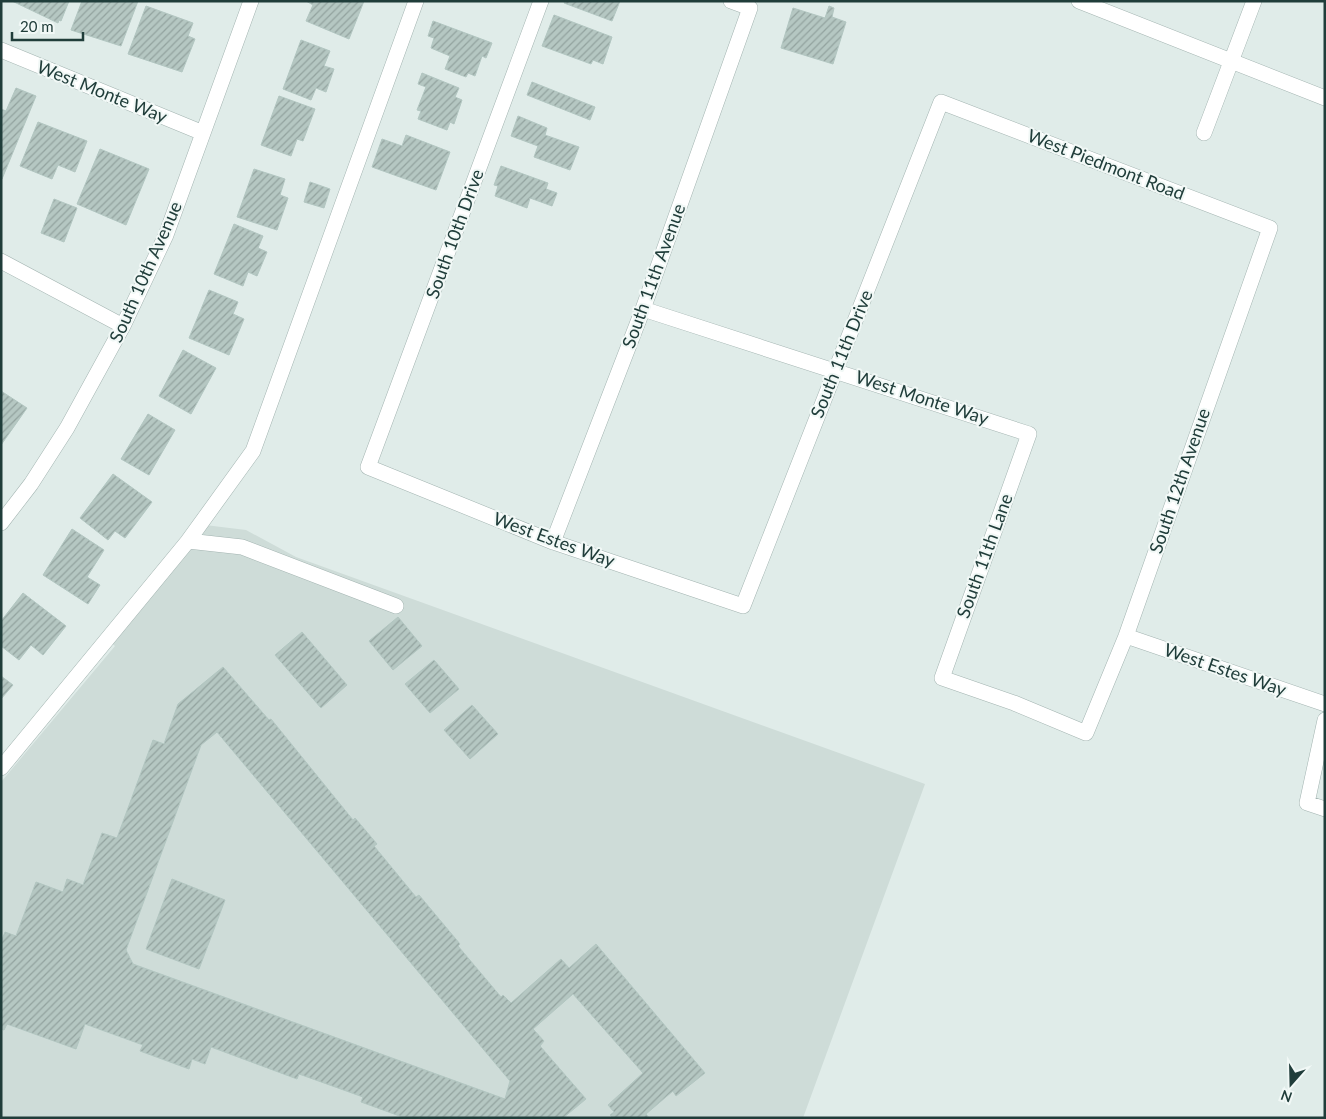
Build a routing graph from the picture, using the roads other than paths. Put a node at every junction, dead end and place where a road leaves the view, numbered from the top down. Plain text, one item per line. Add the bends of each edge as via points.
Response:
1 (251, 1) edge
2 (416, 1) edge
3 (541, 1) edge
4 (731, 1) edge
5 (1080, 1) edge
6 (1254, 1) edge
7 (1, 50) edge
8 (1232, 61) junction
9 (1325, 98) edge
10 (941, 102) joint
11 (1204, 132) dead end
12 (203, 133) junction
13 (1270, 228) joint
14 (1, 261) edge
15 (643, 308) junction
16 (123, 326) junction
17 (835, 370) junction
18 (1028, 434) joint
19 (368, 467) joint
20 (3, 519) edge
21 (188, 541) junction
22 (552, 542) junction
23 (396, 606) dead end
24 (743, 606) joint
25 (1126, 636) junction
26 (1325, 704) edge
27 (1325, 720) edge
28 (1086, 733) joint
29 (1, 768) edge
30 (1325, 809) edge

1 - 12 street, South 10th Avenue
2 - 21 street via 253,451
3 - 19 street, South 10th Drive
4 - 15 street, South 11th Avenue via 750,8
5 - 8 street
6 - 8 street
7 - 12 street, West Monte Way
8 - 9 street
8 - 11 street
10 - 13 street, West Piedmont Road
10 - 17 street, South 11th Drive
12 - 16 street, South 10th Avenue via 166,234
13 - 25 street, South 12th Avenue
14 - 16 street
15 - 17 street, West Monte Way
15 - 22 street, South 11th Avenue
16 - 20 street, South 10th Avenue via 67,428 32,484
17 - 18 street, West Monte Way
17 - 24 street, South 11th Drive
18 - 28 street, South 11th Lane via 942,678
19 - 22 street, West Estes Way
21 - 23 street via 242,547
21 - 29 street
22 - 24 street, West Estes Way
25 - 26 street, West Estes Way
25 - 28 street, South 12th Avenue
27 - 30 street via 1308,803

